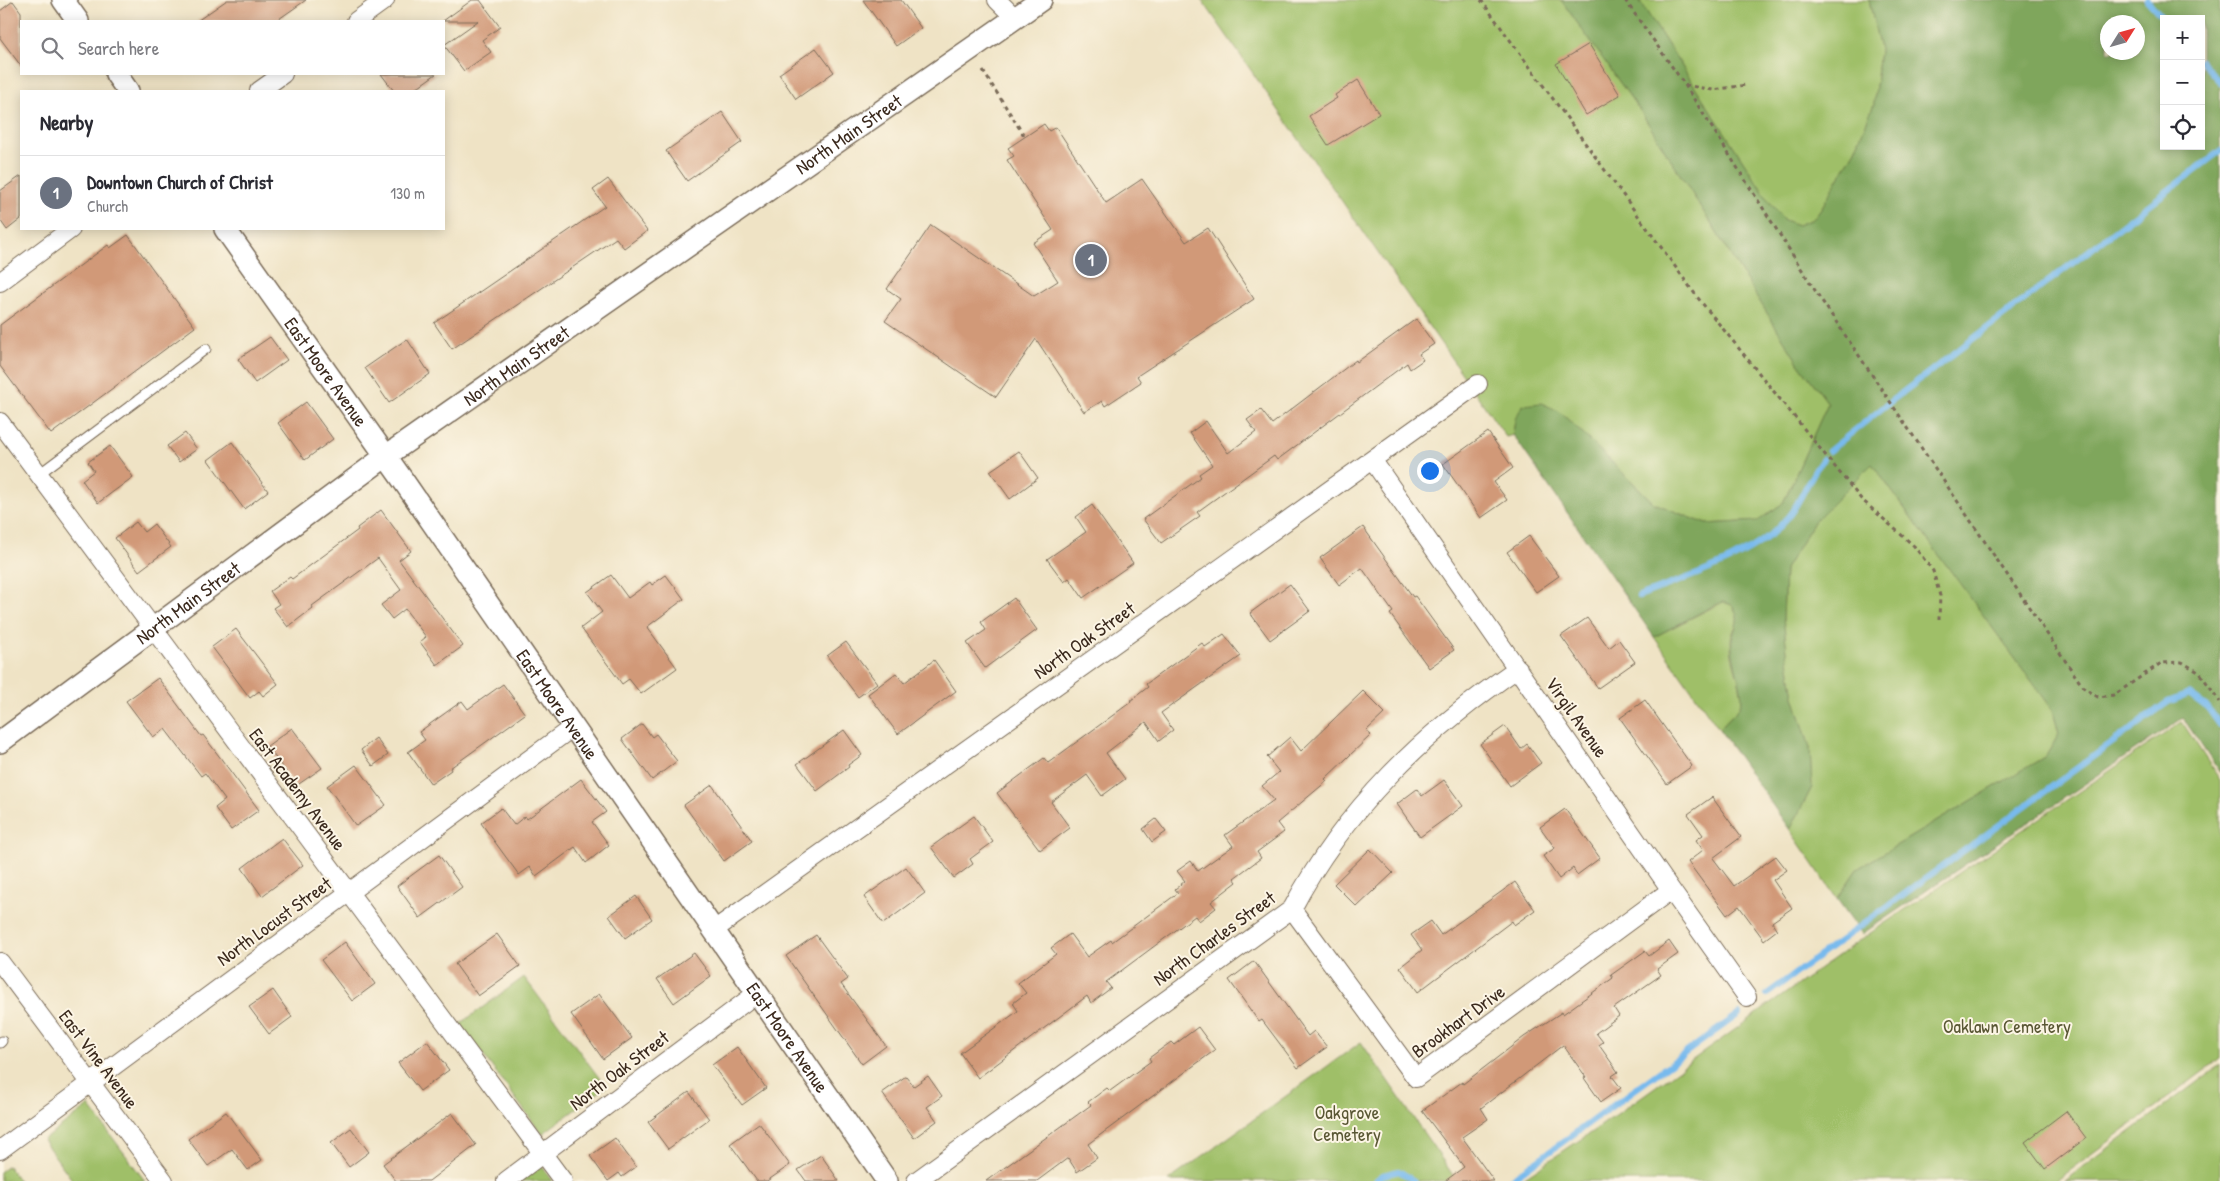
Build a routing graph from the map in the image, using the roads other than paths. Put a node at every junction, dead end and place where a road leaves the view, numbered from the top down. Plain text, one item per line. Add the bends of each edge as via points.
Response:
1 (63, 0) edge
2 (385, 0) edge
3 (997, 0) edge
4 (1041, 0) edge
5 (1015, 18) junction
6 (77, 20) edge
7 (357, 20) edge
8 (117, 75) edge
9 (282, 75) edge
10 (127, 90) edge
11 (260, 90) edge
12 (70, 230) edge
13 (226, 230) edge
14 (0, 282) edge
15 (206, 349) dead end
16 (1478, 384) dead end
17 (0, 422) edge
18 (386, 456) junction
19 (1372, 461) junction
20 (39, 474) junction
21 (154, 629) junction
22 (1518, 668) junction
23 (573, 727) junction
24 (0, 742) edge
25 (1671, 890) junction
26 (349, 892) junction
27 (1292, 909) junction
28 (714, 930) junction
29 (0, 962) edge
30 (757, 993) junction
31 (1747, 997) dead end
32 (91, 1083) junction
33 (0, 1150) edge
34 (542, 1154) junction
35 (164, 1181) edge
36 (506, 1181) edge
37 (563, 1181) edge
38 (887, 1181) edge
39 (916, 1181) edge

1 - 6 street
2 - 7 street
3 - 5 street
4 - 5 street, North Main Street
5 - 18 street, North Main Street
8 - 10 street
9 - 11 street
12 - 14 street
13 - 18 street, East Moore Avenue
15 - 20 lane
16 - 19 street, North Oak Street
17 - 20 street, East Academy Avenue
18 - 21 street, North Main Street
18 - 23 street, East Moore Avenue
19 - 22 street, Virgil Avenue
19 - 28 street, North Oak Street
20 - 21 street, East Academy Avenue
21 - 24 street, North Main Street
21 - 26 street, East Academy Avenue
22 - 25 street, Virgil Avenue
22 - 27 street, North Charles Street via 1469,702 1424,740 1377,788 1311,872
23 - 26 street, North Locust Street
23 - 28 street, East Moore Avenue
25 - 27 street, Brookhart Drive via 1416,1078
25 - 31 street, Virgil Avenue
26 - 32 street, North Locust Street
26 - 34 street, East Academy Avenue
27 - 39 street, North Charles Street
28 - 30 street, East Moore Avenue
29 - 32 street, East Vine Avenue
30 - 34 street, North Oak Street
30 - 38 street, East Moore Avenue
32 - 33 street, North Locust Street
32 - 35 street, East Vine Avenue
34 - 36 street, North Oak Street
34 - 37 street, East Academy Avenue

